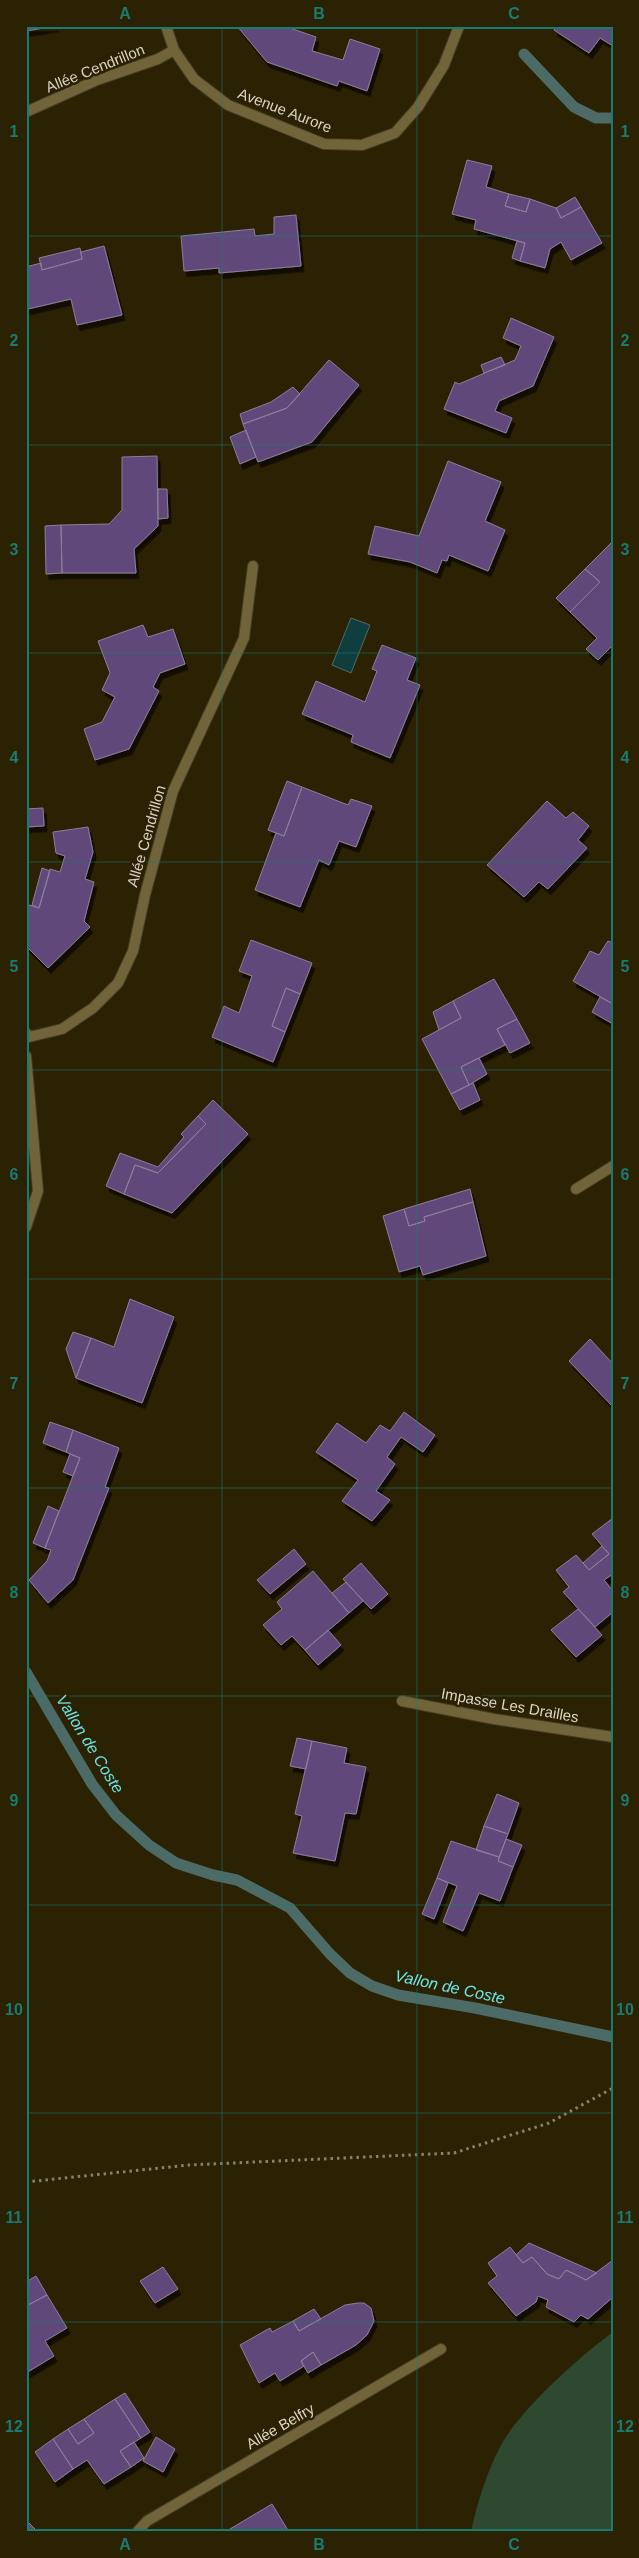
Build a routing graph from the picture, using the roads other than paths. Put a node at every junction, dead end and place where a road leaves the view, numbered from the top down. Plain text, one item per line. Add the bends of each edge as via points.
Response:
1 (166, 26) edge
2 (459, 26) edge
3 (174, 50) junction
4 (26, 112) edge
5 (252, 566) dead end
6 (28, 1035) edge
7 (26, 1049) edge
8 (26, 1056) edge
9 (613, 1166) edge
10 (576, 1189) dead end
11 (26, 1227) edge
12 (402, 1700) dead end
13 (613, 1736) edge
14 (441, 2349) dead end
15 (137, 2532) edge

1 - 3 street, Avenue Aurore
2 - 3 street, Avenue Aurore via 444,65 418,107 395,133 362,145 324,144 228,105 194,79
3 - 4 street, Allée Cendrillon
5 - 6 street, Allée Cendrillon via 244,638 173,791 133,951 118,983 93,1008 62,1029
6 - 7 street
8 - 11 street via 38,1191
9 - 10 street
12 - 13 street, Impasse Les Drailles via 494,1719
14 - 15 street, Allée Belfry via 147,2521

